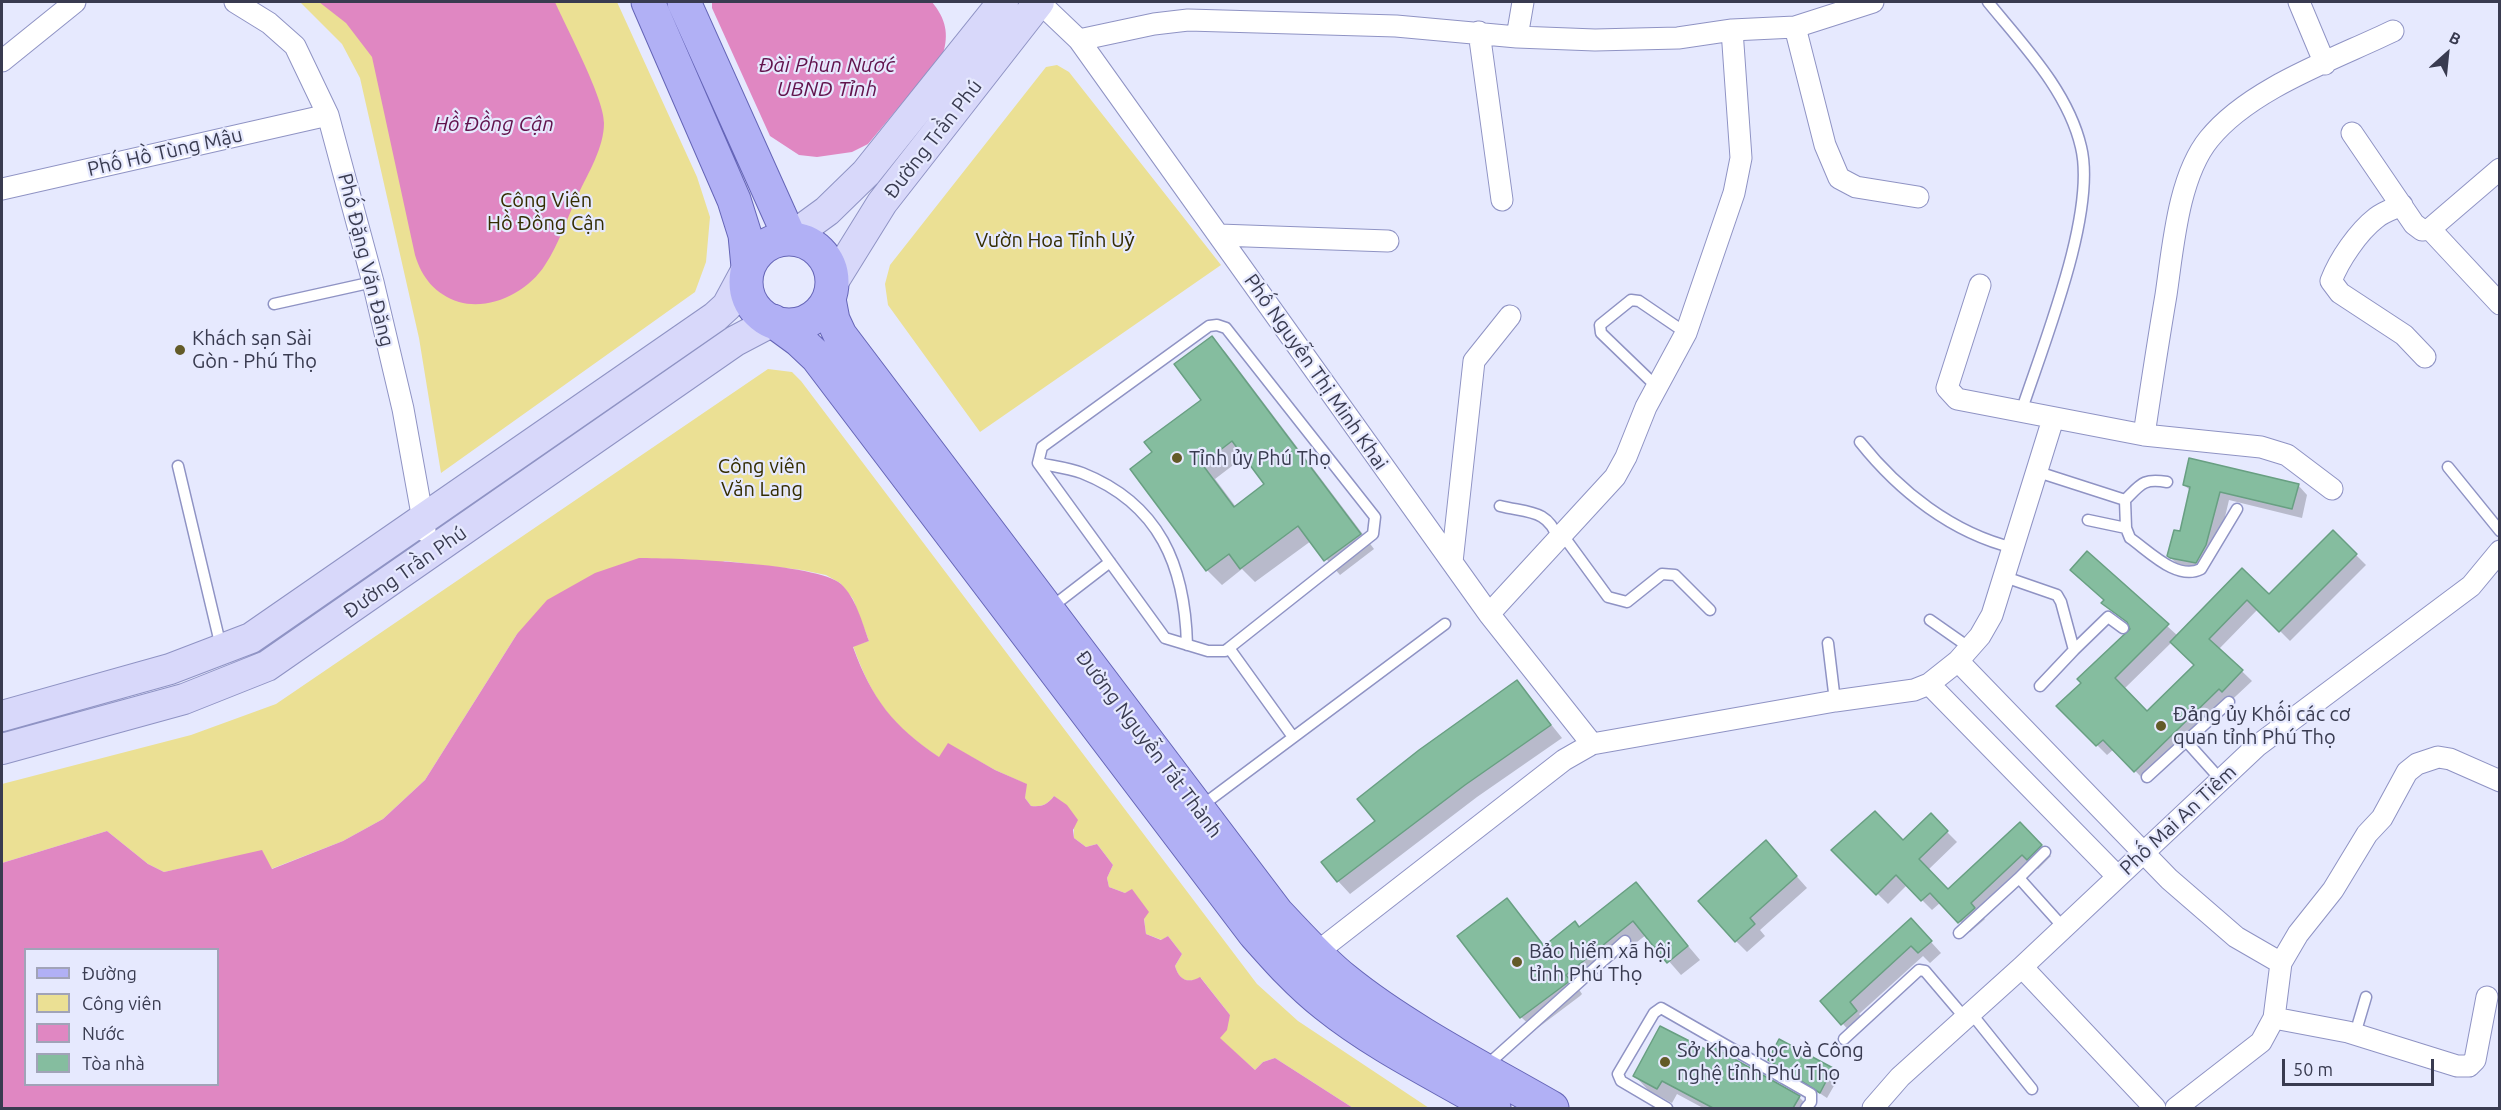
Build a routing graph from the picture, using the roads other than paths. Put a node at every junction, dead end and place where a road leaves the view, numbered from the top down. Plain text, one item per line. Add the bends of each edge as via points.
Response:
1 (75, 2) edge
2 (235, 2) edge
3 (648, 2) edge
4 (684, 2) edge
5 (1003, 2) edge
6 (1039, 2) edge
7 (1523, 2) edge
8 (1873, 2) edge
9 (1988, 2) edge
10 (2299, 2) edge
11 (1795, 27) junction
12 (1732, 30) junction
13 (1479, 32) junction
14 (2392, 32) dead end
15 (1517, 37) junction
16 (1079, 40) junction
17 (2, 61) edge
18 (2325, 64) junction
19 (328, 115) junction
20 (2352, 133) dead end
21 (2499, 169) edge
22 (2, 189) edge
23 (1918, 197) dead end
24 (1502, 200) dead end
25 (2402, 205) junction
26 (2430, 228) junction
27 (1219, 235) junction
28 (790, 238) junction
29 (1388, 240) dead end
30 (748, 267) junction
31 (373, 282) junction
32 (1980, 285) dead end
33 (831, 290) junction
34 (274, 304) dead end
35 (2499, 304) edge
36 (1510, 316) dead end
37 (773, 321) junction
38 (1686, 333) junction
39 (2425, 357) dead end
40 (1657, 387) junction
41 (2021, 412) junction
42 (2053, 418) junction
43 (2144, 435) junction
44 (1860, 442) dead end
45 (1038, 463) junction
46 (178, 466) dead end
47 (2448, 467) dead end
48 (2038, 472) junction
49 (2167, 482) dead end
50 (2332, 489) dead end
51 (2125, 500) junction
52 (1500, 506) dead end
53 (2237, 509) dead end
54 (423, 519) junction
55 (2088, 520) dead end
56 (2126, 528) junction
57 (2499, 531) edge
58 (1560, 537) junction
59 (2014, 548) junction
60 (2499, 551) edge
61 (429, 555) junction
62 (1110, 562) junction
63 (1452, 562) junction
64 (2005, 577) junction
65 (1710, 610) dead end
66 (1489, 615) junction
67 (1035, 619) junction
68 (1930, 620) dead end
69 (1445, 624) dead end
70 (2123, 628) dead end
71 (1828, 643) dead end
72 (1187, 645) junction
73 (1229, 648) junction
74 (221, 650) junction
75 (2074, 650) junction
76 (1964, 655) junction
77 (234, 680) junction
78 (1929, 684) junction
79 (2040, 686) dead end
80 (1835, 701) junction
81 (2229, 702) dead end
82 (2, 716) edge
83 (1293, 737) junction
84 (2186, 741) junction
85 (1592, 744) junction
86 (2, 749) edge
87 (2147, 777) dead end
88 (2221, 780) junction
89 (2499, 781) edge
90 (1186, 818) junction
91 (2144, 851) junction
92 (2044, 852) dead end
93 (2117, 876) junction
94 (2019, 878) junction
95 (2063, 927) junction
96 (1959, 933) dead end
97 (1625, 941) dead end
98 (1314, 953) junction
99 (2281, 963) junction
100 (2022, 967) junction
101 (1292, 975) junction
102 (2366, 997) dead end
103 (2487, 998) dead end
104 (1968, 1015) junction
105 (2274, 1018) junction
106 (2355, 1034) junction
107 (1844, 1040) dead end
108 (1483, 1068) junction
109 (2032, 1089) dead end
110 (1494, 1108) edge
111 (1552, 1108) edge
112 (1667, 1108) edge
113 (1806, 1108) edge
114 (1873, 1108) edge
115 (2155, 1108) edge
116 (2176, 1108) edge

1 - 17 street
2 - 19 street, Phố Đặng Văn Đăng via 270,22 295,46
3 - 30 main road via 735,200 745,235
4 - 28 main road
5 - 28 main road, Đường Trần Phú via 866,173 827,211
6 - 16 street, Phố Nguyễn Thị Minh Khai
6 - 33 main road, Đường Trần Phú via 882,204
7 - 15 street
8 - 11 street
9 - 41 lane via 2048,76 2082,147 2085,185 2074,244
10 - 18 street
11 - 12 street
11 - 23 street via 1825,145 1839,178 1856,187
12 - 15 street via 1678,38
12 - 38 street via 1741,158 1717,250
13 - 15 street
13 - 16 street via 1188,20
13 - 24 street
14 - 18 street
16 - 27 street, Phố Nguyễn Thị Minh Khai
18 - 43 street via 2241,109 2208,139 2188,180 2176,234
19 - 22 street, Phố Hồ Tùng Mậu
19 - 31 street, Phố Đặng Văn Đăng
20 - 25 street
21 - 26 street
25 - 26 street via 2414,224 2422,230
25 - 39 street via 2368,226 2331,280 2340,293 2404,335
26 - 35 street
27 - 29 street
27 - 63 street, Phố Nguyễn Thị Minh Khai
28 - 30 main road via 764,246
28 - 33 main road via 820,251 829,266
30 - 37 main road via 746,287 750,299 757,310
30 - 54 main road, Đường Trần Phú via 722,311
31 - 34 lane
31 - 54 street, Phố Đặng Văn Đăng via 403,409
32 - 41 street via 1947,388 1957,399
33 - 37 main road via 820,313 806,322 789,325
33 - 67 main road, Đường Nguyễn Tất Thành via 832,320 840,335
36 - 63 street via 1474,361
37 - 61 main road, Đường Trần Phú via 735,341
37 - 67 main road, Đường Nguyễn Tất Thành via 817,357
38 - 40 street
38 - 40 lane via 1639,301 1631,300 1600,325 1601,333
40 - 58 street via 1615,477
41 - 42 street
42 - 43 street
42 - 48 street
43 - 50 street via 2261,447 2287,455
44 - 59 lane via 1878,465 1924,504 1967,533
45 - 62 lane
45 - 72 lane via 1081,473 1115,489 1141,509 1166,543 1179,577
45 - 73 lane via 1042,447 1209,326 1226,328 1375,517 1373,534
46 - 74 lane
47 - 57 lane
48 - 51 lane
48 - 59 street
49 - 51 lane via 2144,482
51 - 56 lane
52 - 58 lane via 1547,518
53 - 56 lane via 2201,569 2193,573 2181,573 2130,538
54 - 61 street, Phố Đặng Văn Đăng
54 - 74 main road, Đường Trần Phú via 251,638
55 - 56 lane
58 - 65 lane via 1608,597 1627,602 1662,574 1675,575
58 - 66 street
59 - 64 street
60 - 88 street, Phố Mai An Tiêm via 2471,586 2257,746
61 - 77 main road, Đường Trần Phú via 267,666
62 - 67 lane
62 - 72 lane via 1165,638
63 - 66 street, Phố Nguyễn Thị Minh Khai
64 - 75 lane via 2057,595
64 - 76 street via 1992,615
66 - 85 street, Phố Nguyễn Thị Minh Khai
67 - 90 main road, Đường Nguyễn Tất Thành
68 - 76 lane
69 - 83 lane
70 - 75 lane via 2108,617
71 - 80 lane
72 - 73 lane via 1218,652
73 - 83 lane
74 - 77 main road
74 - 82 main road, Đường Trần Phú via 170,669
75 - 79 lane
76 - 78 street
76 - 91 street
77 - 86 main road, Đường Trần Phú via 184,699
78 - 80 street via 1899,694
78 - 93 street
80 - 85 street
81 - 84 lane
83 - 90 lane
84 - 87 lane
84 - 88 lane
85 - 98 street via 1564,760
88 - 91 street, Phố Mai An Tiêm
89 - 99 street via 2438,757 2407,772 2382,818 2367,834
90 - 98 main road, Đường Nguyễn Tất Thành
90 - 101 main road, Đường Nguyễn Tất Thành via 1254,933
91 - 93 street, Phố Mai An Tiêm
91 - 99 street via 2169,879 2236,937
92 - 94 lane
93 - 95 street, Phố Mai An Tiêm
94 - 95 lane
94 - 96 lane
95 - 100 street, Phố Mai An Tiêm
97 - 108 lane
98 - 101 street
98 - 108 main road, Đường Nguyễn Tất Thành via 1384,1008
99 - 105 street
100 - 104 street, Phố Mai An Tiêm
100 - 115 street
101 - 110 main road, Đường Nguyễn Tất Thành via 1326,1006 1367,1034
102 - 106 lane
103 - 106 street via 2475,1060 2469,1066 2457,1066
104 - 107 lane via 1925,970 1919,970
104 - 109 lane
104 - 114 street, Phố Mai An Tiêm via 1900,1077
105 - 106 street
105 - 116 street via 2260,1042
108 - 111 main road, Đường Nguyễn Tất Thành
112 - 113 lane via 1621,1081 1618,1074 1654,1013 1661,1008 1811,1094

